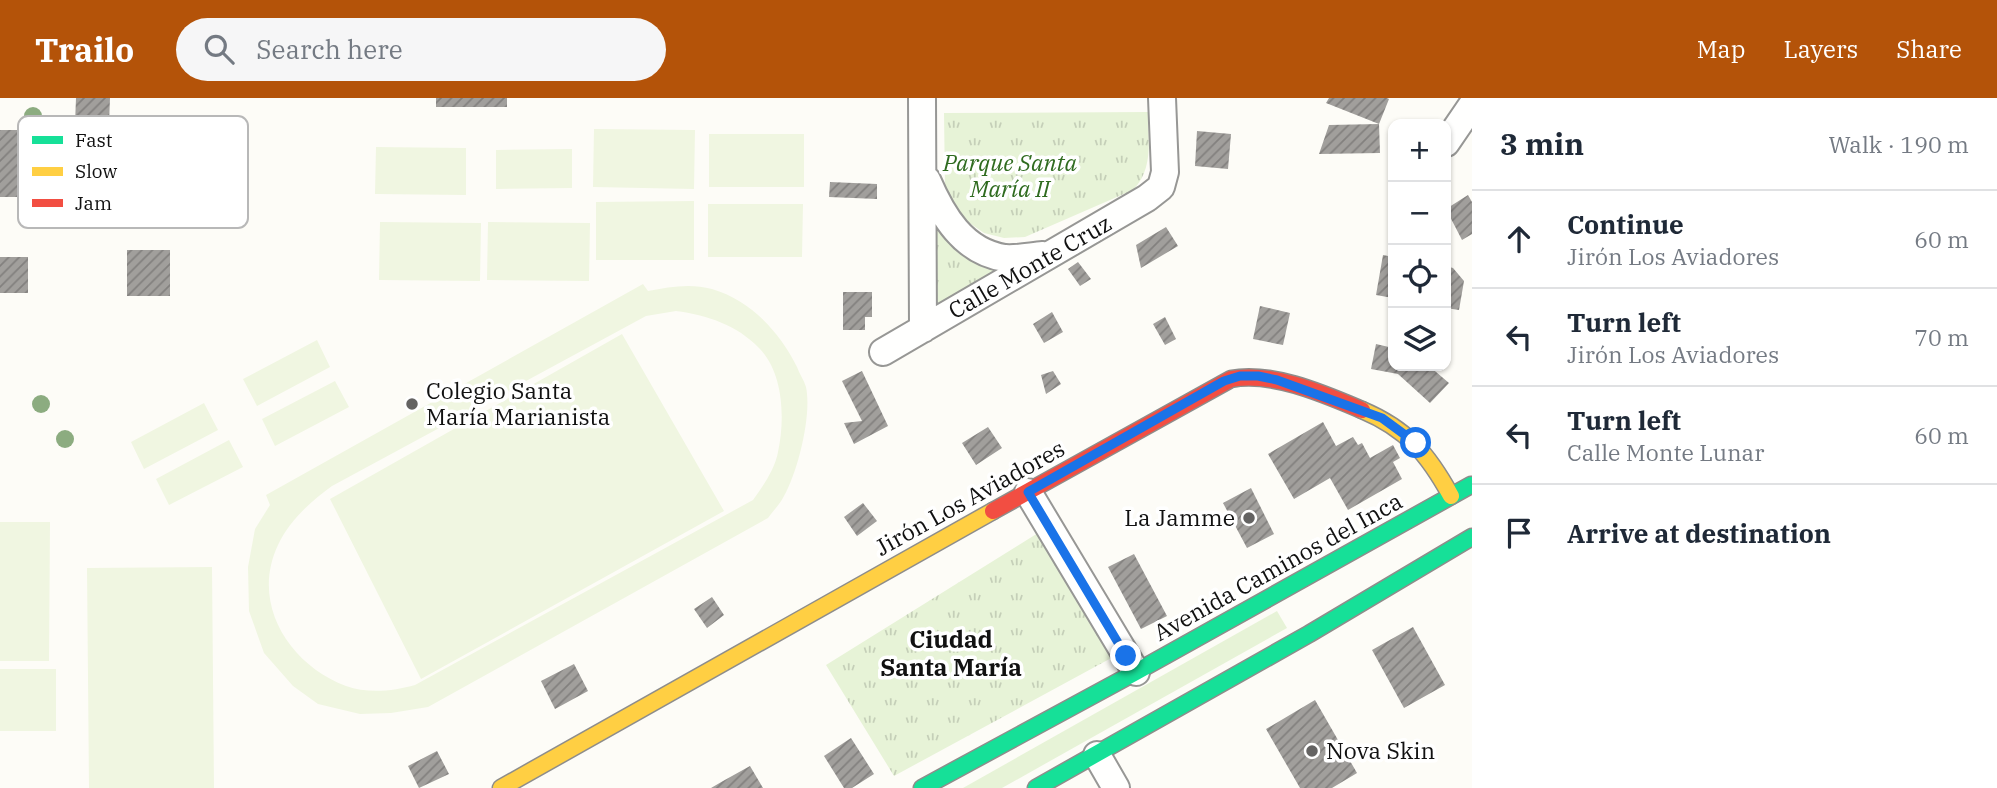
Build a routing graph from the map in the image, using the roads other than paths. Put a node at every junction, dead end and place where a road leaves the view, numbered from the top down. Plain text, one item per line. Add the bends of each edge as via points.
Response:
1 (922, 98) edge
2 (1162, 98) edge
3 (1472, 105) edge
4 (1451, 136) edge
5 (922, 169) junction
6 (1052, 254) junction
7 (923, 329) junction
8 (883, 352) dead end
9 (1472, 484) edge
10 (1028, 492) junction
11 (1451, 496) junction
12 (1472, 537) edge
13 (1136, 672) junction
14 (1097, 755) junction
15 (930, 786) edge
16 (500, 788) edge
17 (1036, 788) edge
18 (1116, 788) edge

1 - 5 street
2 - 6 street, Calle Monte Cruz via 1165,172 1161,187
3 - 4 street
5 - 6 street via 939,209 960,236 1005,258
5 - 7 street
6 - 7 street, Calle Monte Cruz
7 - 8 street, Calle Monte Cruz
9 - 11 main road, Avenida Caminos del Inca
10 - 11 main road, Jirón Los Aviadores via 1224,381 1258,376 1382,418 1416,443
10 - 13 street
10 - 16 main road, Jirón Los Aviadores
11 - 13 main road, Avenida Caminos del Inca via 1286,595
12 - 14 main road via 1306,628
13 - 15 main road, Avenida Caminos del Inca
14 - 17 main road
14 - 18 street

